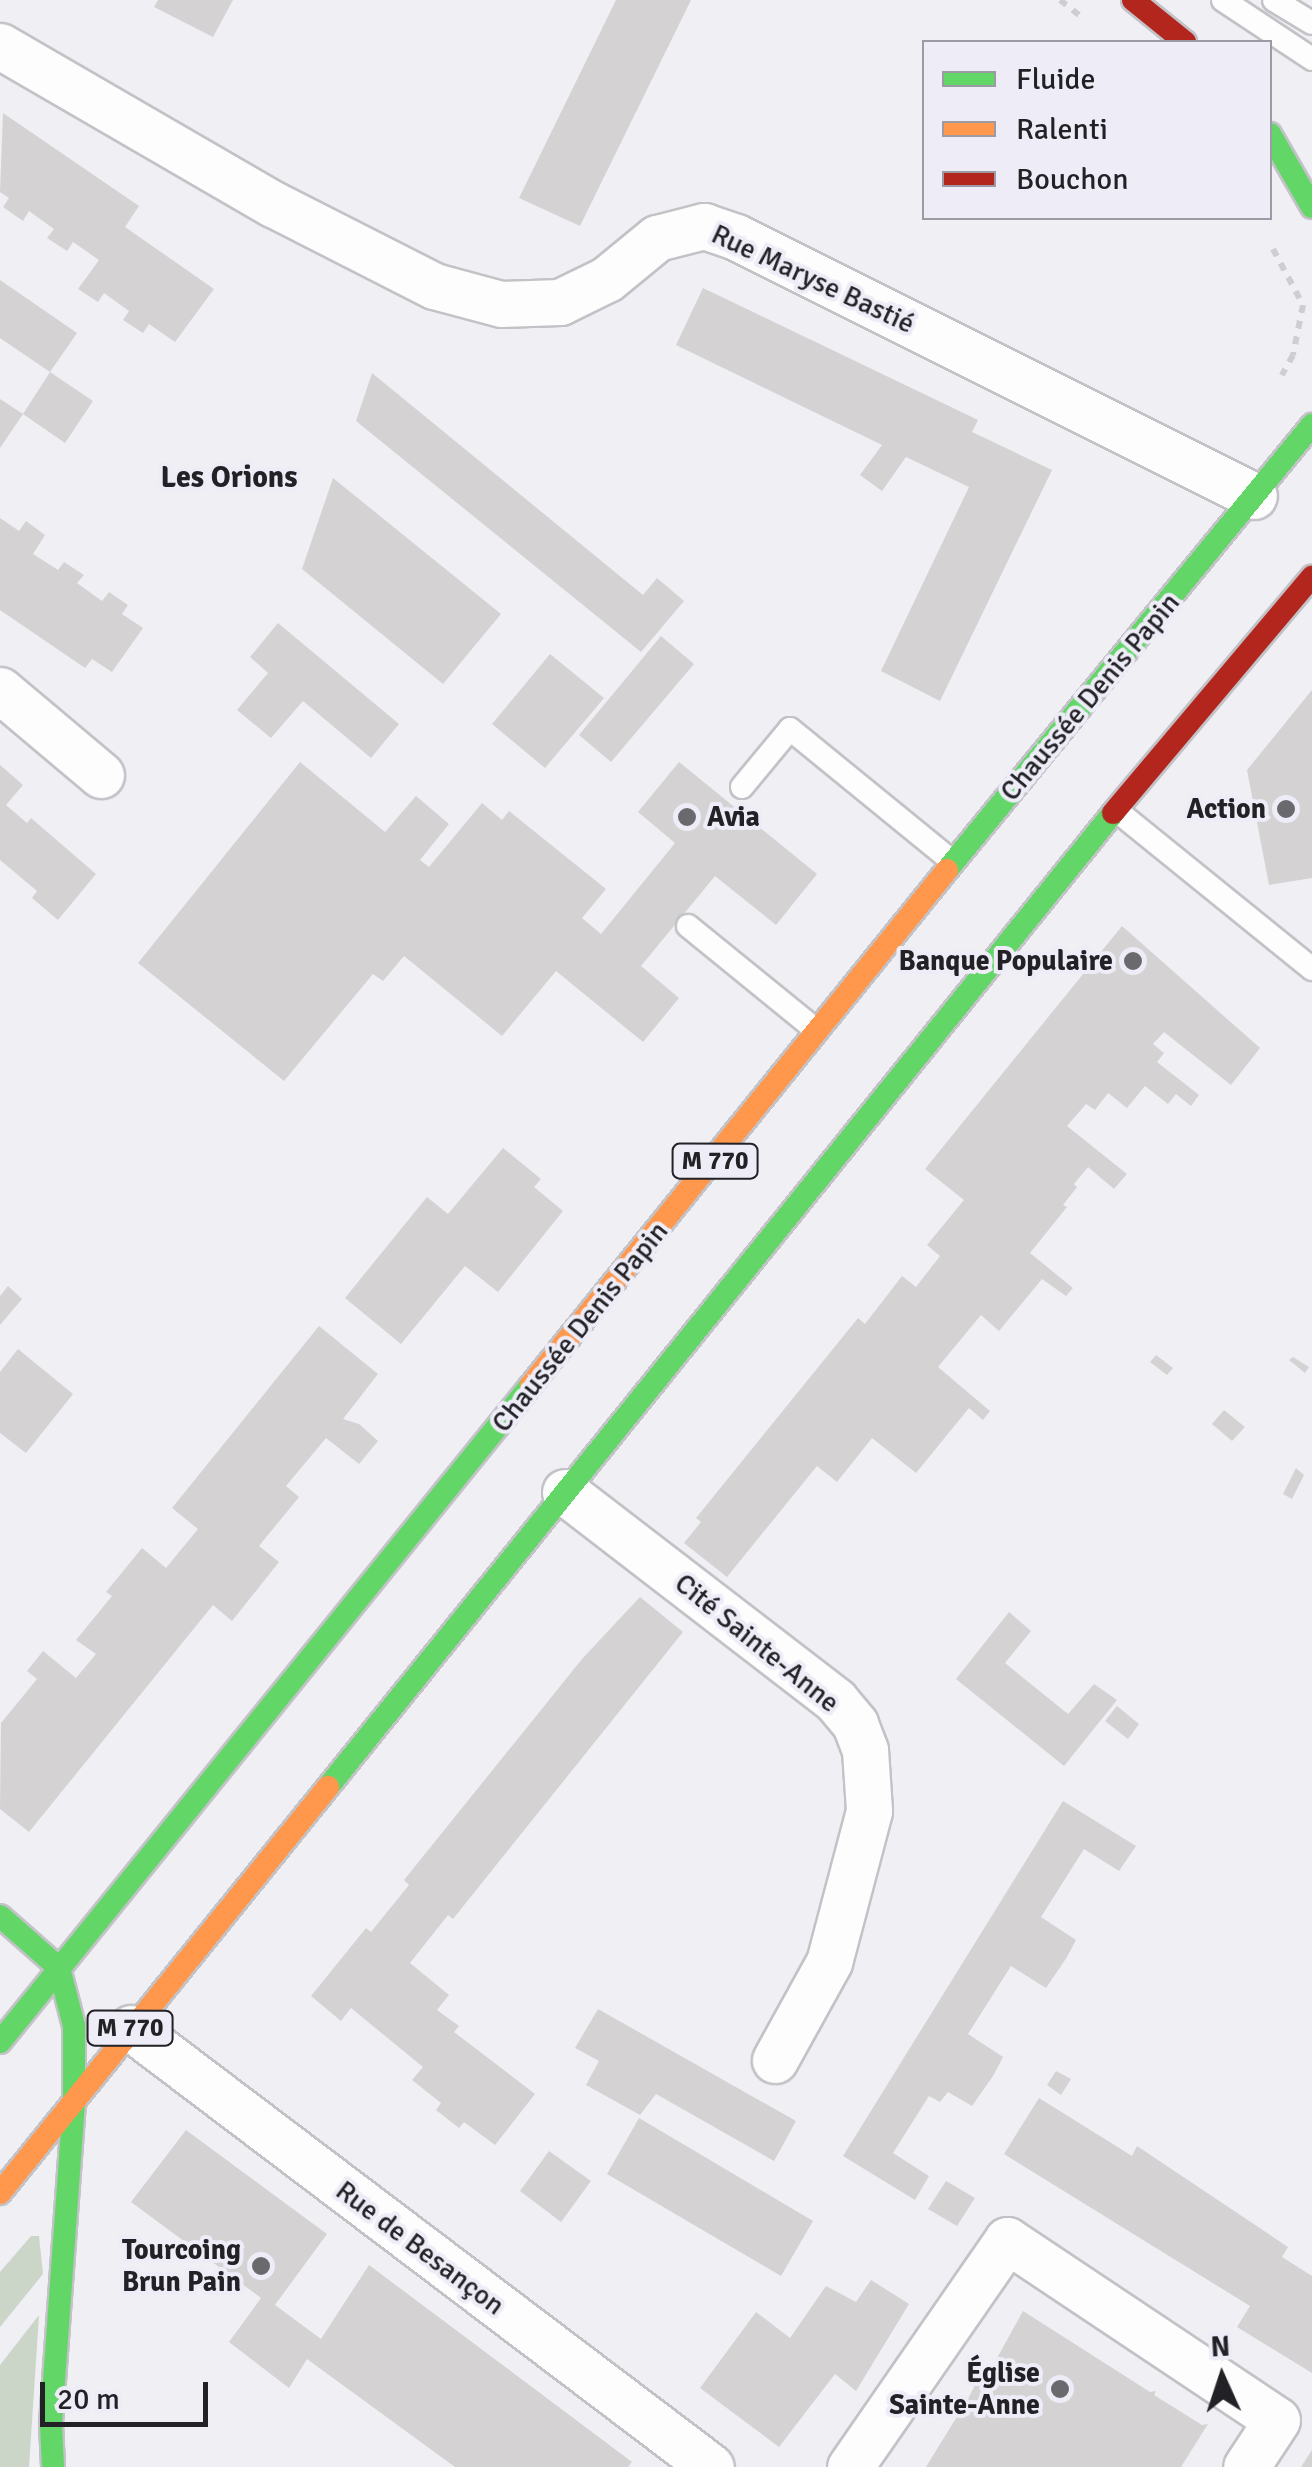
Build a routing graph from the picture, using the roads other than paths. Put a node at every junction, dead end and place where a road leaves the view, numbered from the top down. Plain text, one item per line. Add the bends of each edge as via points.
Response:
1 (1132, 0) edge
2 (1223, 0) edge
3 (1274, 0) edge
4 (1312, 23) edge
5 (1183, 40) edge
6 (0, 46) edge
7 (1312, 58) edge
8 (1272, 137) edge
9 (1312, 206) edge
10 (1312, 425) edge
11 (1254, 496) junction
12 (1312, 577) edge
13 (0, 690) edge
14 (100, 775) dead end
15 (742, 788) dead end
16 (1116, 810) junction
17 (953, 862) junction
18 (688, 926) dead end
19 (1312, 969) edge
20 (819, 1033) junction
21 (565, 1492) junction
22 (0, 1916) edge
23 (59, 1968) junction
24 (130, 2028) junction
25 (0, 2042) edge
26 (775, 2060) dead end
27 (74, 2102) junction
28 (4, 2177) edge
29 (62, 2235) junction
30 (53, 2467) edge
31 (711, 2467) edge
32 (850, 2467) edge
33 (1246, 2467) edge

1 - 5 main road
2 - 7 lane
3 - 4 lane
6 - 11 street, Rue Maryse Bastié via 273,204 434,286 501,304 560,302 607,279 656,238 704,226
8 - 9 main road
10 - 11 main road, Chaussée Denis Papin / M 770
11 - 17 main road, Chaussée Denis Papin / M 770
12 - 16 main road, M 770
13 - 14 street
15 - 17 lane via 790,729
16 - 19 lane
16 - 21 main road, M 770
17 - 20 main road, Chaussée Denis Papin / M 770
18 - 20 lane
20 - 23 main road, Chaussée Denis Papin / M 770
21 - 24 main road, M 770
21 - 26 street, Cité Sainte-Anne via 836,1701 866,1750 869,1811 829,1962
22 - 23 main road
23 - 25 main road, Chaussée Denis Papin / M 770
23 - 27 main road via 74,2026
24 - 27 main road, M 770
24 - 31 street, Rue de Besançon
27 - 28 main road, M 770
27 - 29 main road
28 - 29 main road via 40,2203
29 - 30 main road
32 - 33 street via 1006,2240 1277,2420

